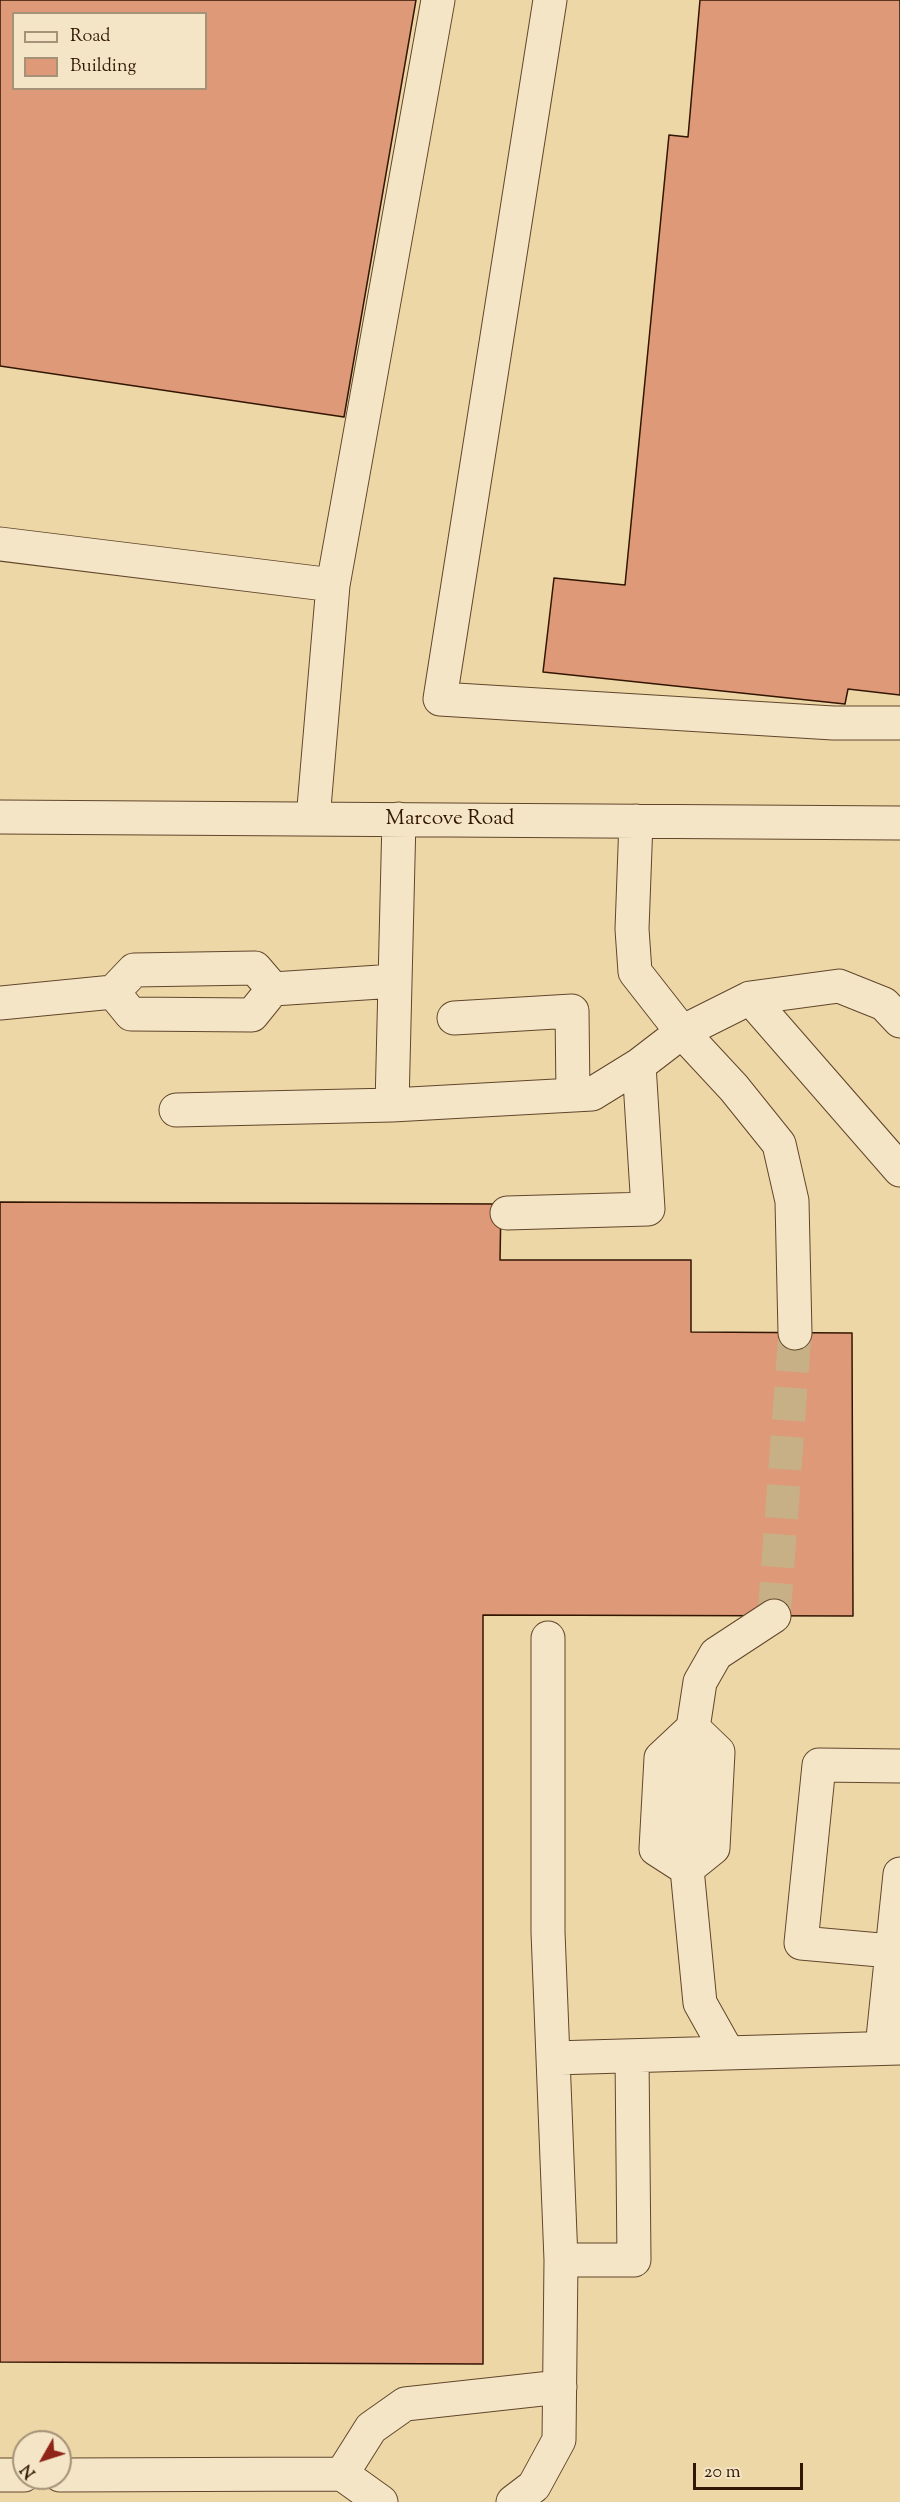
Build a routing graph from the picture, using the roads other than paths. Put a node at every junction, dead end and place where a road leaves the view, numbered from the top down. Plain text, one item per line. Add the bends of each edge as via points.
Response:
1 (438, 0) edge
2 (550, 0) edge
3 (0, 544) edge
4 (333, 585) junction
5 (900, 723) edge
6 (0, 817) edge
7 (314, 819) junction
8 (399, 819) junction
9 (636, 821) junction
10 (900, 823) edge
11 (395, 981) junction
12 (273, 989) junction
13 (113, 992) junction
14 (750, 998) junction
15 (0, 1003) edge
16 (454, 1018) dead end
17 (900, 1021) edge
18 (682, 1032) junction
19 (639, 1065) junction
20 (573, 1095) junction
21 (392, 1105) junction
22 (176, 1110) dead end
23 (900, 1170) edge
24 (507, 1213) dead end
25 (795, 1333) tunnel mouth
26 (774, 1616) dead end
27 (548, 1638) dead end
28 (693, 1728) junction
29 (900, 1766) edge
30 (687, 1869) junction
31 (900, 1874) edge
32 (891, 1951) junction
33 (891, 2048) edge
34 (728, 2053) junction
35 (632, 2056) junction
36 (553, 2058) junction
37 (561, 2260) junction
38 (560, 2387) junction
39 (342, 2474) junction
40 (72, 2475) edge
41 (381, 2502) edge
42 (513, 2502) edge

1 - 4 street
2 - 5 street via 440,699 833,723
3 - 4 street
4 - 7 street
6 - 7 street, Marcove Road
7 - 8 street, Marcove Road
8 - 9 street, Marcove Road
8 - 11 street
9 - 10 street, Marcove Road
9 - 18 street via 632,929 635,972
11 - 12 street
11 - 21 street
12 - 13 street via 255,968 135,970
12 - 13 street via 252,1015 131,1014
13 - 15 street
14 - 17 street via 839,986 884,1004
14 - 18 street
14 - 23 street
16 - 20 street via 572,1011
18 - 19 street
18 - 25 street via 779,1144 792,1201
19 - 20 street via 592,1094
19 - 24 street via 648,1209
20 - 21 street
21 - 22 street
26 - 28 street via 716,1654 699,1682
27 - 36 street via 548,1932
28 - 30 street via 718,1752 713,1848
28 - 30 street via 661,1758 656,1849
29 - 32 street via 819,1765 801,1943
30 - 34 street via 700,2003
31 - 32 street
32 - 33 street
33 - 34 street
34 - 35 street
35 - 36 street
35 - 37 street via 634,2260
36 - 37 street
37 - 38 street
38 - 39 street via 405,2404 371,2428
38 - 42 street via 559,2440 534,2486
39 - 40 street
39 - 41 street

